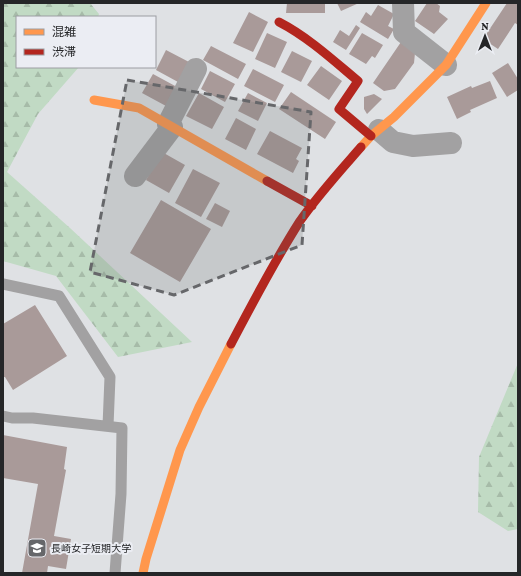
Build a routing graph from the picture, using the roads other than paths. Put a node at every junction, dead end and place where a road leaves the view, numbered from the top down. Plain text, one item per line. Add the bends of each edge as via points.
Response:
1 (403, 3) edge
2 (486, 3) edge
3 (279, 22) dead end
4 (446, 65) junction
5 (196, 69) dead end
6 (94, 100) dead end
7 (170, 126) junction
8 (375, 133) junction
9 (451, 143) dead end
10 (135, 176) dead end
11 (312, 206) junction
12 (3, 284) edge
13 (3, 416) edge
14 (108, 426) junction
15 (114, 573) edge
16 (144, 573) edge

1 - 4 street via 404,32
2 - 4 street
3 - 8 street via 308,40 358,81 340,109
4 - 8 street
5 - 7 street
6 - 7 street via 139,108
7 - 10 street
7 - 11 street
8 - 9 street via 392,142 412,146
8 - 11 street
11 - 16 street via 263,283 199,407 180,450 146,559
12 - 14 lane via 59,296 110,376
13 - 14 lane
14 - 15 lane via 122,428 122,494

